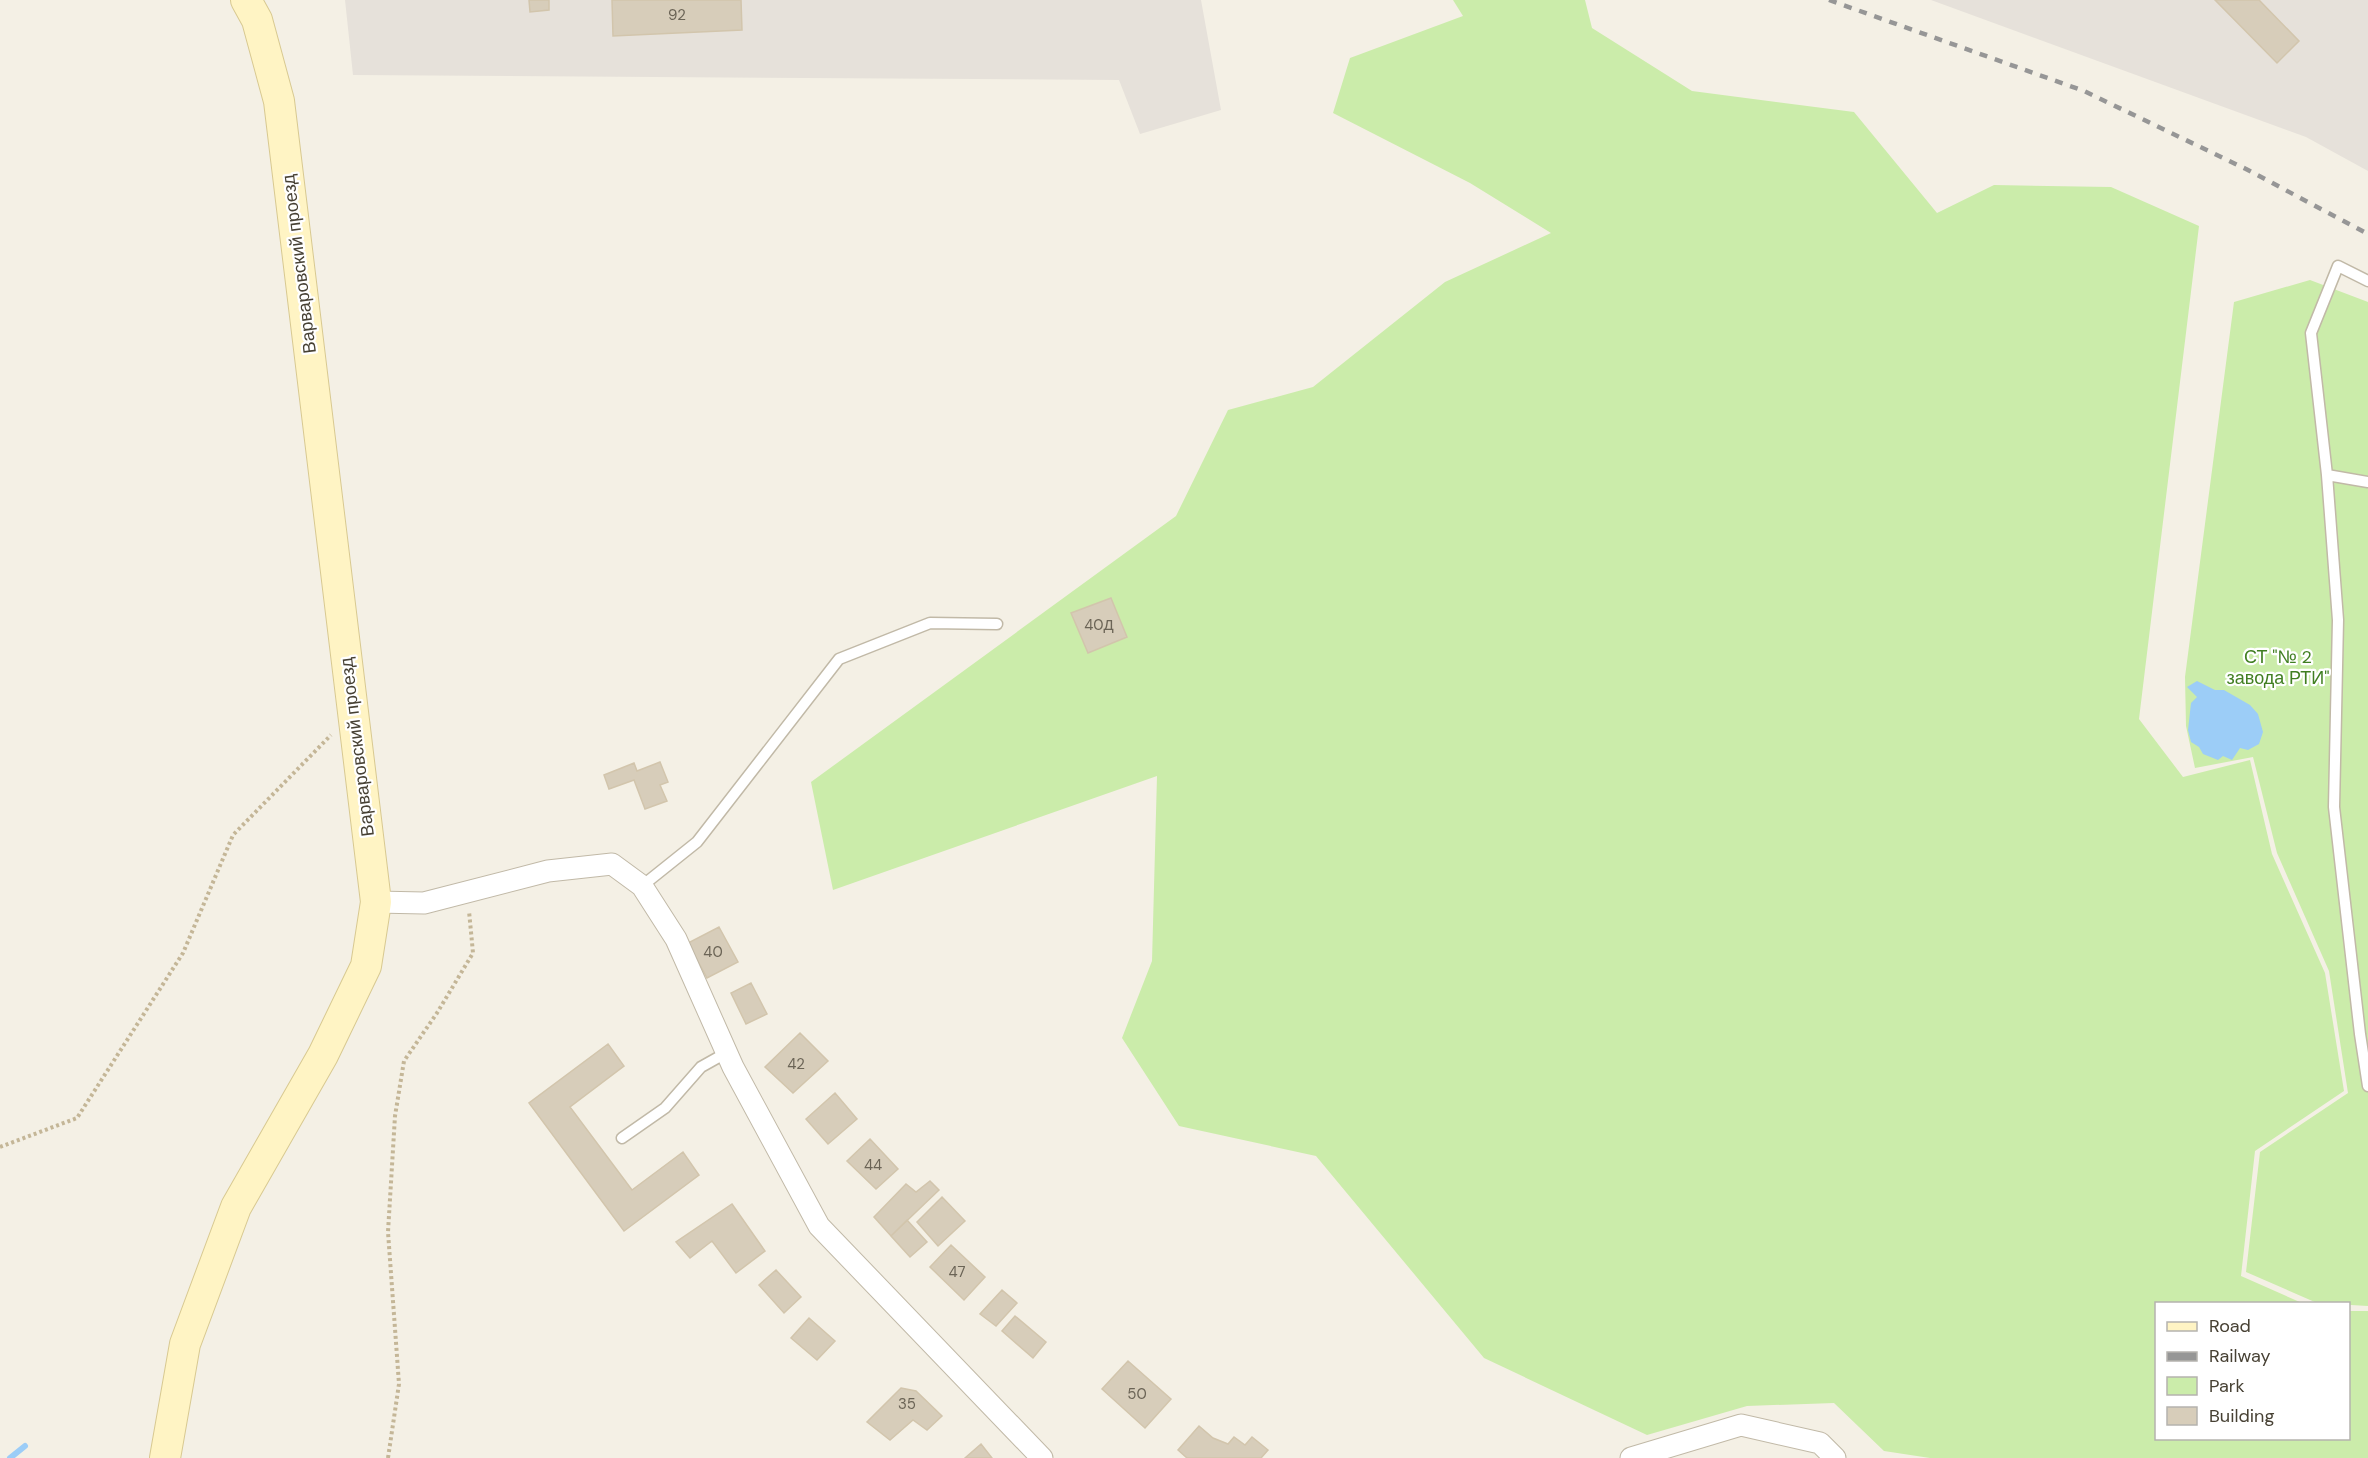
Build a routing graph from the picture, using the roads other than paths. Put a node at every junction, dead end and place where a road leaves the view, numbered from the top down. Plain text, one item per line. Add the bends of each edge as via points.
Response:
1 (246, 0) edge
2 (2368, 281) edge
3 (2327, 475) junction
4 (2368, 482) edge
5 (997, 624) dead end
6 (642, 886) junction
7 (376, 902) junction
8 (726, 1053) junction
9 (2368, 1086) edge
10 (622, 1138) dead end
11 (165, 1458) edge
12 (1042, 1458) edge
13 (1631, 1458) edge
14 (1835, 1458) edge

1 - 7 street, Варваровский проезд via 257,20 279,101
2 - 3 lane via 2338,266 2311,333
3 - 4 lane
3 - 9 lane via 2338,620 2334,807
5 - 6 lane via 930,623 839,659 697,842
6 - 7 street via 612,864 548,872 424,903
6 - 8 street via 676,939
7 - 11 street, Варваровский проезд via 366,966 323,1055 236,1207 185,1344
8 - 10 lane via 701,1067 665,1108
8 - 12 street via 819,1226
13 - 14 street via 1741,1425 1820,1443

